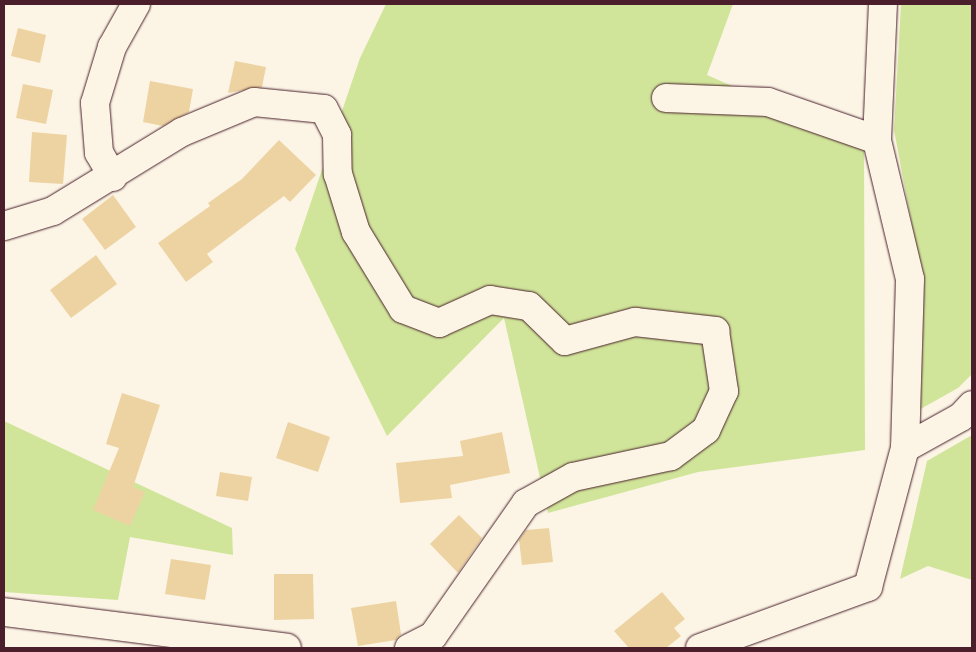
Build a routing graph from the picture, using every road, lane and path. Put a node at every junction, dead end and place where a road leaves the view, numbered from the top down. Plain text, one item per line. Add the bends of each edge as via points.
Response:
1 (136, 4) edge
2 (882, 4) edge
3 (666, 98) dead end
4 (877, 140) junction
5 (114, 177) junction
6 (4, 226) edge
7 (972, 405) edge
8 (905, 448) junction
9 (4, 612) edge
10 (146, 638) edge
11 (287, 648) edge
12 (409, 648) edge
13 (700, 648) edge

1 - 5 street via 112,47 95,103 99,153
2 - 4 street
3 - 4 street via 768,102
4 - 8 street via 910,279
5 - 6 street via 53,211
5 - 12 street via 182,132 254,102 324,109 337,135 338,174 356,232 403,309 439,323 490,300 529,306 565,341 635,322 715,331 724,391 706,430 671,456 573,477 526,504 433,636
7 - 8 street via 961,417
8 - 13 street via 868,587
9 - 10 street
10 - 11 street

